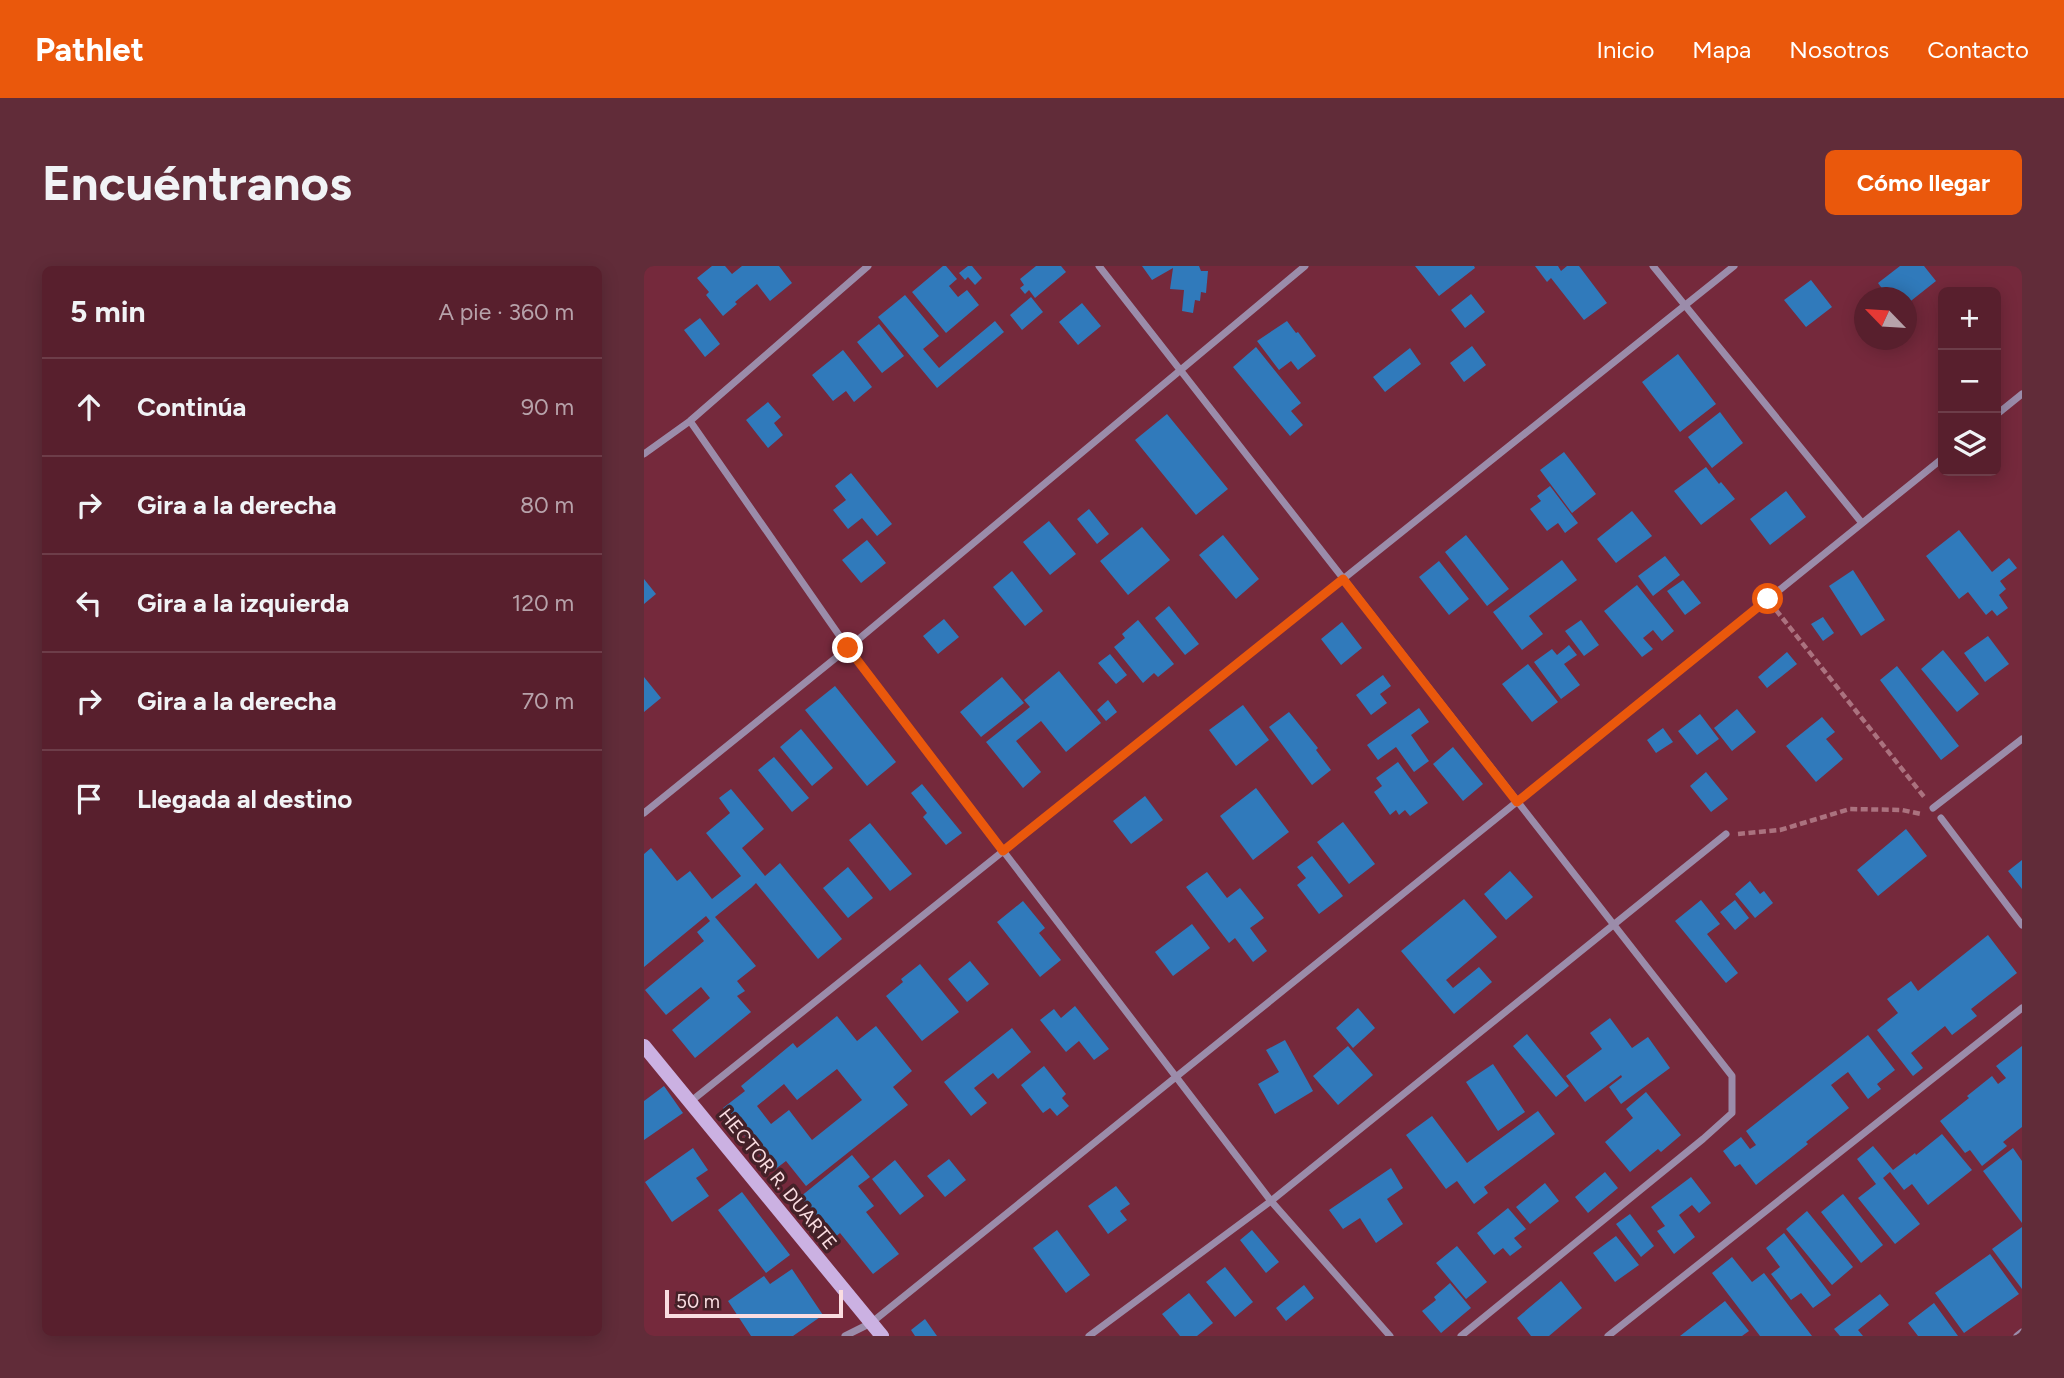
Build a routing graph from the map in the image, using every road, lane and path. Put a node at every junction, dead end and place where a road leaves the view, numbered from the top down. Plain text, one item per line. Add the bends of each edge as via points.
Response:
1 (868, 266) edge
2 (1099, 266) edge
3 (1305, 266) edge
4 (1653, 266) edge
5 (1734, 266) edge
6 (1685, 305) junction
7 (1180, 370) junction
8 (2022, 394) edge
9 (1998, 413) edge
10 (690, 421) junction
11 (644, 454) edge
12 (1938, 462) edge
13 (1862, 523) junction
14 (1343, 579) junction
15 (1768, 599) junction
16 (848, 648) junction
17 (2022, 739) edge
18 (1517, 802) junction
19 (1933, 808) joint
20 (644, 813) edge
21 (1941, 818) joint
22 (1727, 834) joint
23 (1003, 851) junction
24 (1614, 925) junction
25 (2022, 925) edge
26 (2022, 1008) edge
27 (644, 1046) edge
28 (1176, 1076) junction
29 (690, 1102) junction
30 (1271, 1201) junction
31 (871, 1323) junction
32 (2022, 1332) edge
33 (1619, 1333) edge
34 (845, 1336) edge
35 (882, 1336) edge
36 (1089, 1336) edge
37 (1390, 1336) edge
38 (1461, 1336) edge
39 (1608, 1336) edge
40 (2017, 1336) edge

1 - 10 street
2 - 7 street
3 - 7 street
4 - 6 street
5 - 6 street
6 - 13 street
6 - 14 street
7 - 14 street
7 - 16 street
8 - 9 street
10 - 11 street
10 - 16 street
12 - 13 street
13 - 15 street
14 - 18 street
14 - 23 street
15 - 18 street
15 - 19 path
16 - 20 street
16 - 23 street
17 - 19 street
18 - 24 street
18 - 28 street
21 - 22 path via 1902,810 1850,809 1780,830
21 - 25 street
22 - 24 street
23 - 28 street
23 - 29 street
24 - 30 street
24 - 38 street via 1732,1076 1732,1113
26 - 33 street
27 - 29 street, HECTOR R. DUARTE
28 - 30 street
28 - 31 street
29 - 31 street, HECTOR R. DUARTE
30 - 36 street
30 - 37 street
31 - 34 street
31 - 35 street, HECTOR R. DUARTE
32 - 40 street
33 - 39 street

